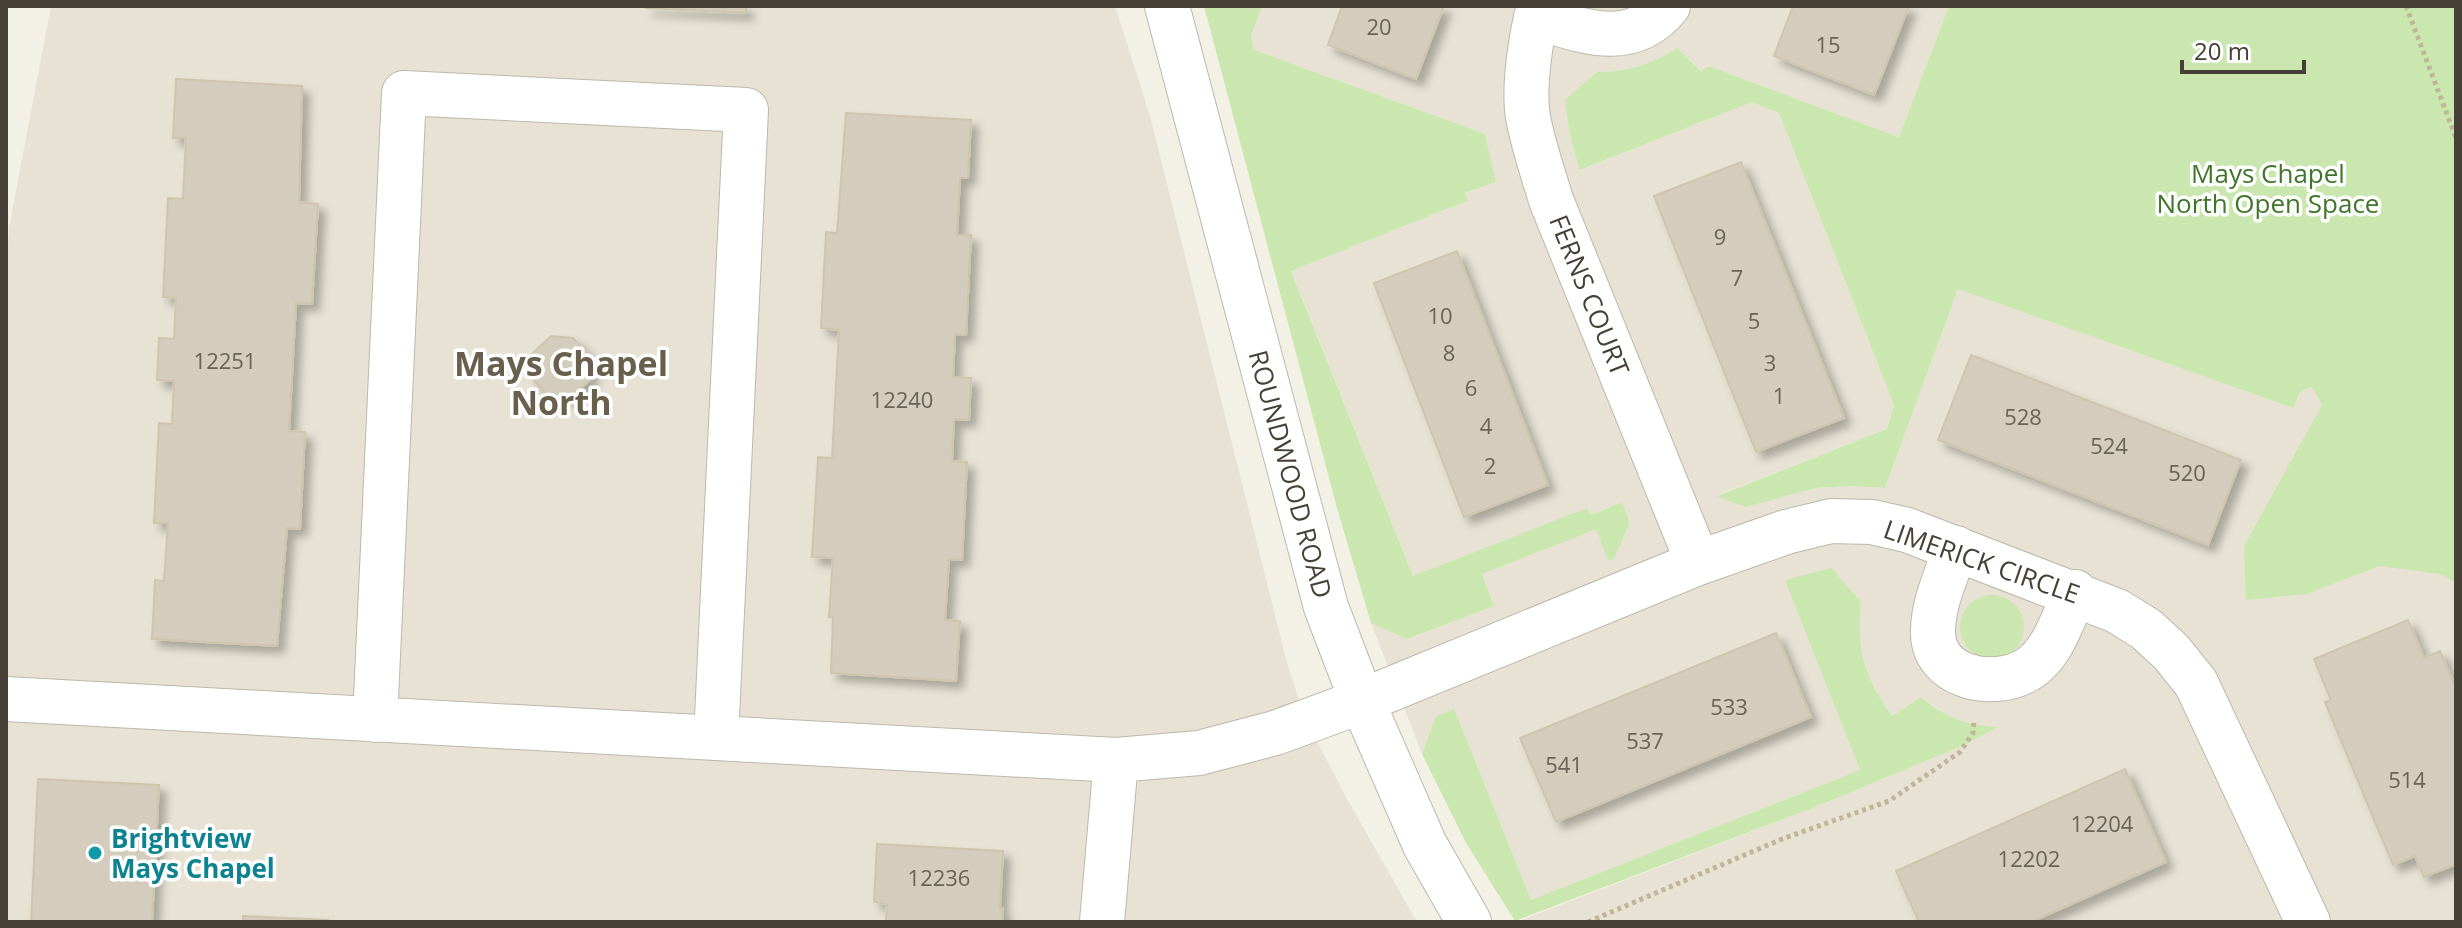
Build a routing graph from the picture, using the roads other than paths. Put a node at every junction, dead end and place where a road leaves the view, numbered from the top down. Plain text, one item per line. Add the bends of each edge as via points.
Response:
1 (1167, 6) edge
2 (1668, 6) edge
3 (1538, 12) edge
4 (1956, 548) junction
5 (1698, 563) junction
6 (2075, 592) junction
7 (6, 699) edge
8 (1362, 701) junction
9 (375, 720) junction
10 (716, 738) junction
11 (1116, 760) junction
12 (1102, 922) edge
13 (1469, 922) edge
14 (2308, 922) edge

1 - 8 street, ROUNDWOOD ROAD via 1326,607
2 - 3 street, FERNS COURT via 1644,26 1618,35 1590,33
3 - 5 street, FERNS COURT via 1527,114 1551,200
4 - 5 street, LIMERICK CIRCLE via 1872,522 1831,521
4 - 6 street, LIMERICK CIRCLE
4 - 6 street via 1932,633 1938,655 1956,671 1979,680 2004,679 2028,670 2050,647
5 - 8 street, LIMERICK CIRCLE
6 - 14 street, LIMERICK CIRCLE via 2146,629 2196,683
7 - 9 street, LIMERICK CIRCLE
8 - 11 street, LIMERICK CIRCLE via 1275,733 1199,753
8 - 13 street, ROUNDWOOD ROAD via 1425,845
9 - 10 street, LIMERICK CIRCLE
9 - 10 street via 404,93 746,110
10 - 11 street, LIMERICK CIRCLE
11 - 12 street

